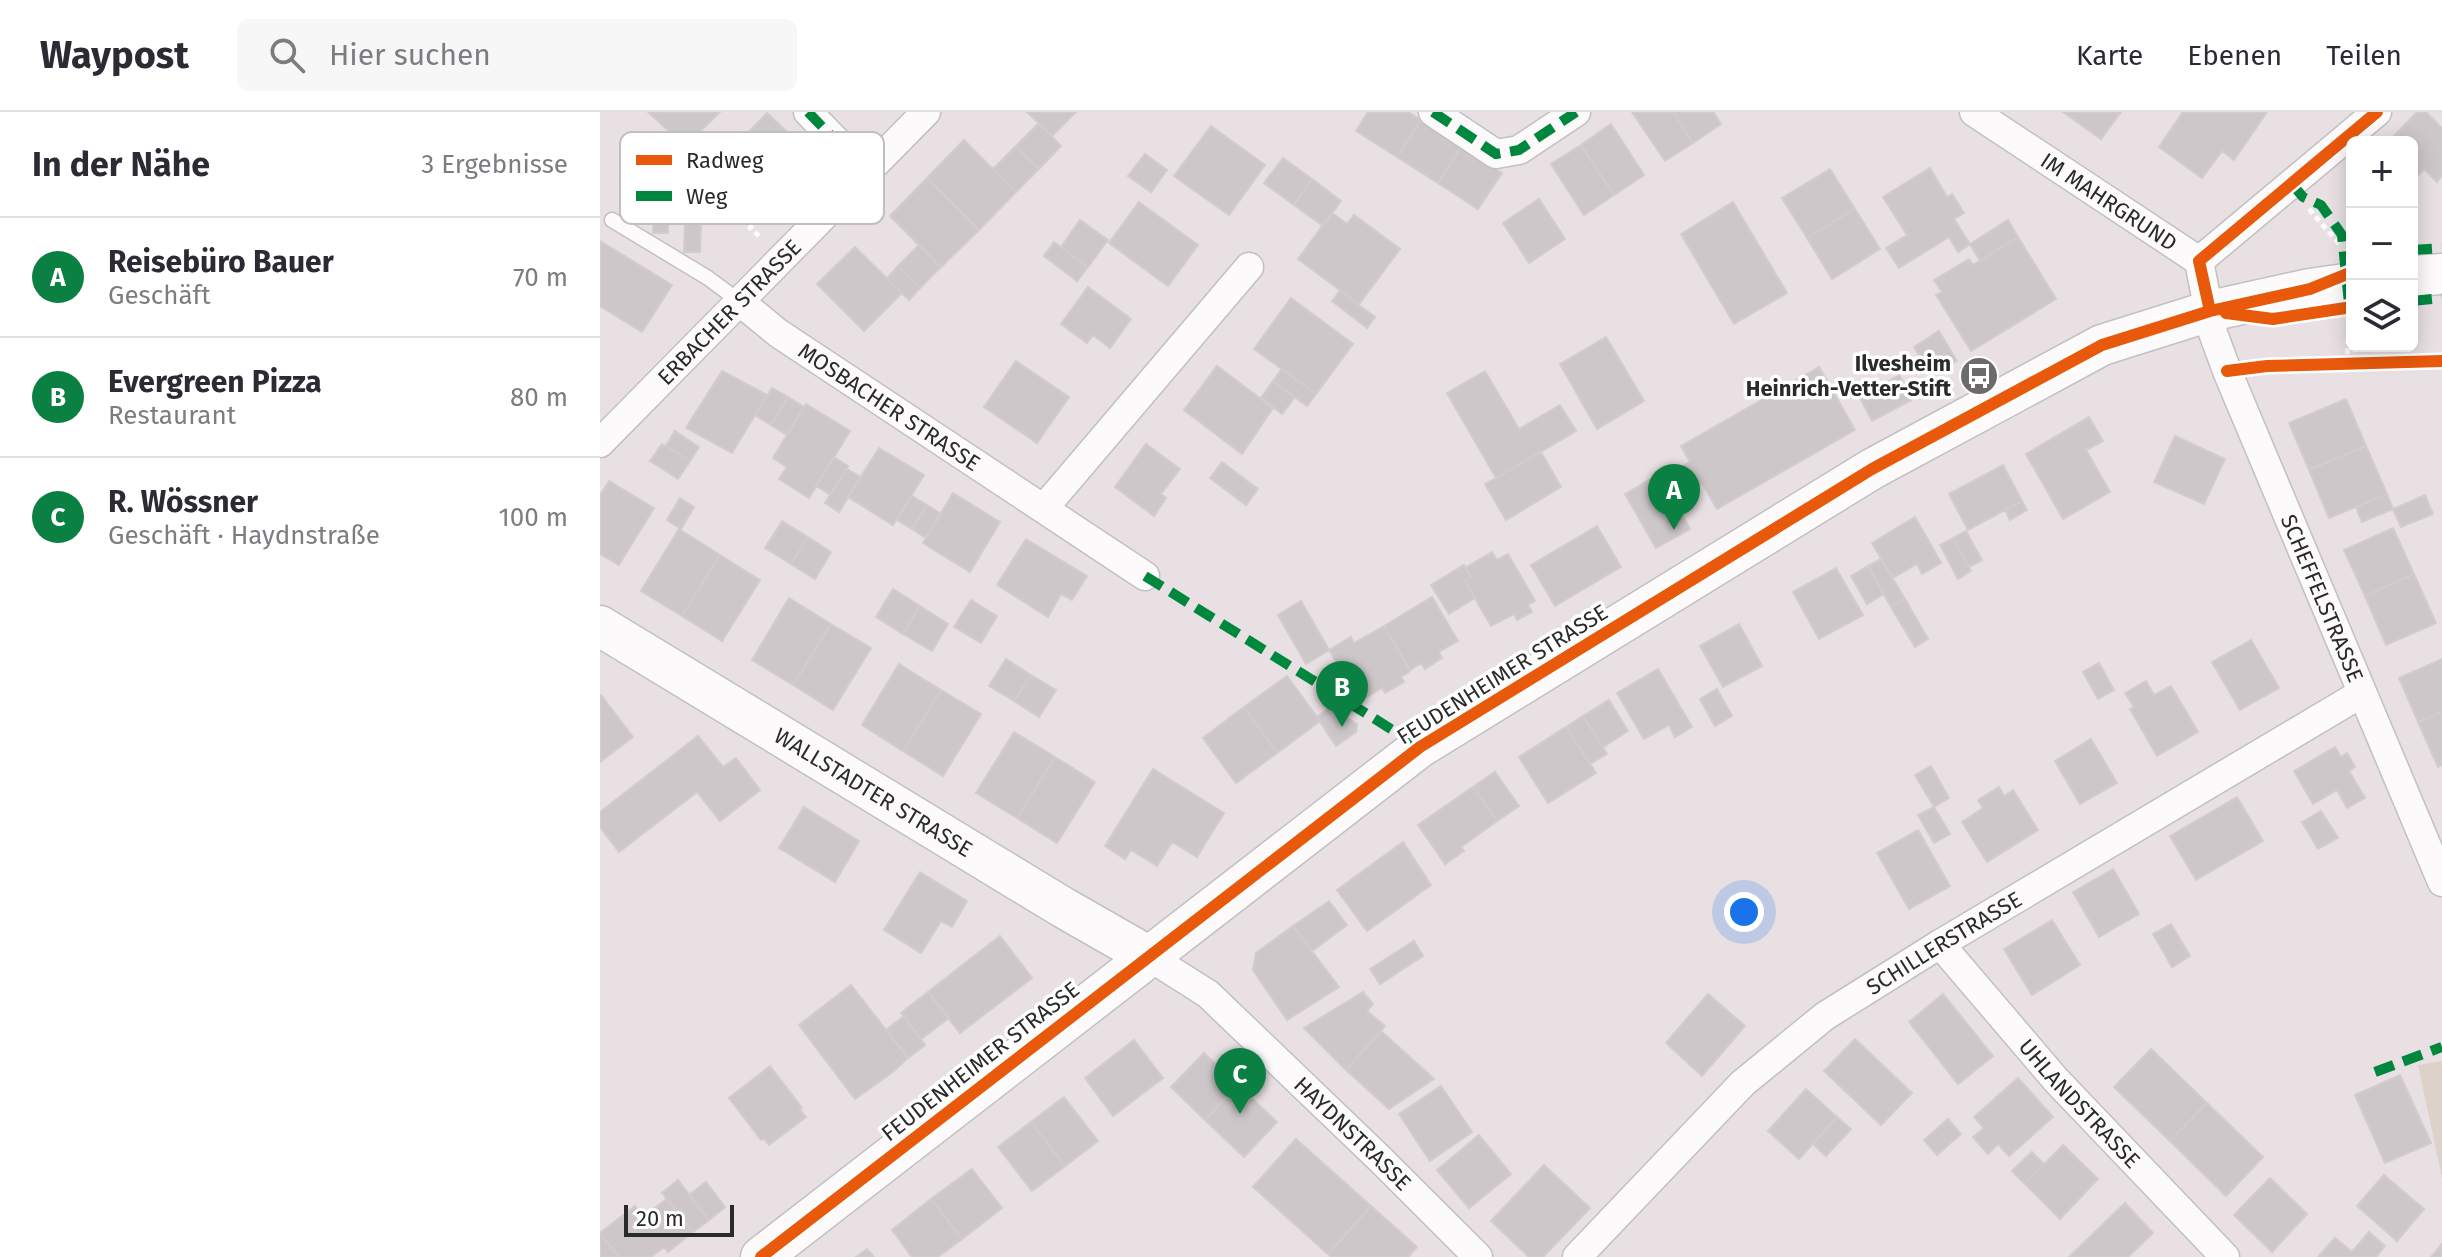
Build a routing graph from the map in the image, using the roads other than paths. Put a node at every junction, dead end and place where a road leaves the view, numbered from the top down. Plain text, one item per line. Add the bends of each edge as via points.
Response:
1 (808, 112) edge
2 (926, 112) edge
3 (1433, 112) edge
4 (1576, 112) edge
5 (1974, 112) edge
6 (2377, 112) edge
7 (827, 132) edge
8 (884, 154) edge
9 (612, 220) dead end
10 (815, 224) edge
11 (2199, 261) junction
12 (1249, 267) dead end
13 (2442, 274) edge
14 (2418, 276) edge
15 (2346, 281) edge
16 (739, 301) junction
17 (2210, 311) junction
18 (600, 443) edge
19 (1044, 508) junction
20 (1145, 576) dead end
21 (602, 630) edge
22 (2362, 693) junction
23 (2442, 882) edge
24 (1940, 944) junction
25 (1148, 956) junction
26 (761, 1257) edge
27 (1478, 1257) edge
28 (1577, 1257) edge
29 (2225, 1257) edge

1 - 7 street
2 - 8 street, ERBACHER STRASSE
3 - 4 street via 1496,154 1519,150
5 - 11 street, IM MAHRGRUND
6 - 11 street
9 - 16 lane
10 - 16 street, ERBACHER STRASSE
11 - 17 street, IM MAHRGRUND
12 - 19 street
13 - 14 main road
15 - 17 main road, FEUDENHEIMER STRASSE
16 - 18 street, ERBACHER STRASSE
16 - 19 street, MOSBACHER STRASSE via 778,333
17 - 22 street, SCHEFFELSTRASSE via 2227,371
17 - 25 main road, FEUDENHEIMER STRASSE via 2102,345 1872,469 1420,747
19 - 20 street, MOSBACHER STRASSE
21 - 25 main road, WALLSTADTER STRASSE
22 - 23 street, SCHEFFELSTRASSE
22 - 24 street, SCHILLERSTRASSE
24 - 28 street, SCHILLERSTRASSE via 1825,1016 1743,1083
24 - 29 street, UHLANDSTRASSE via 2056,1080
25 - 26 main road, FEUDENHEIMER STRASSE
25 - 27 street, HAYDNSTRASSE via 1208,994

